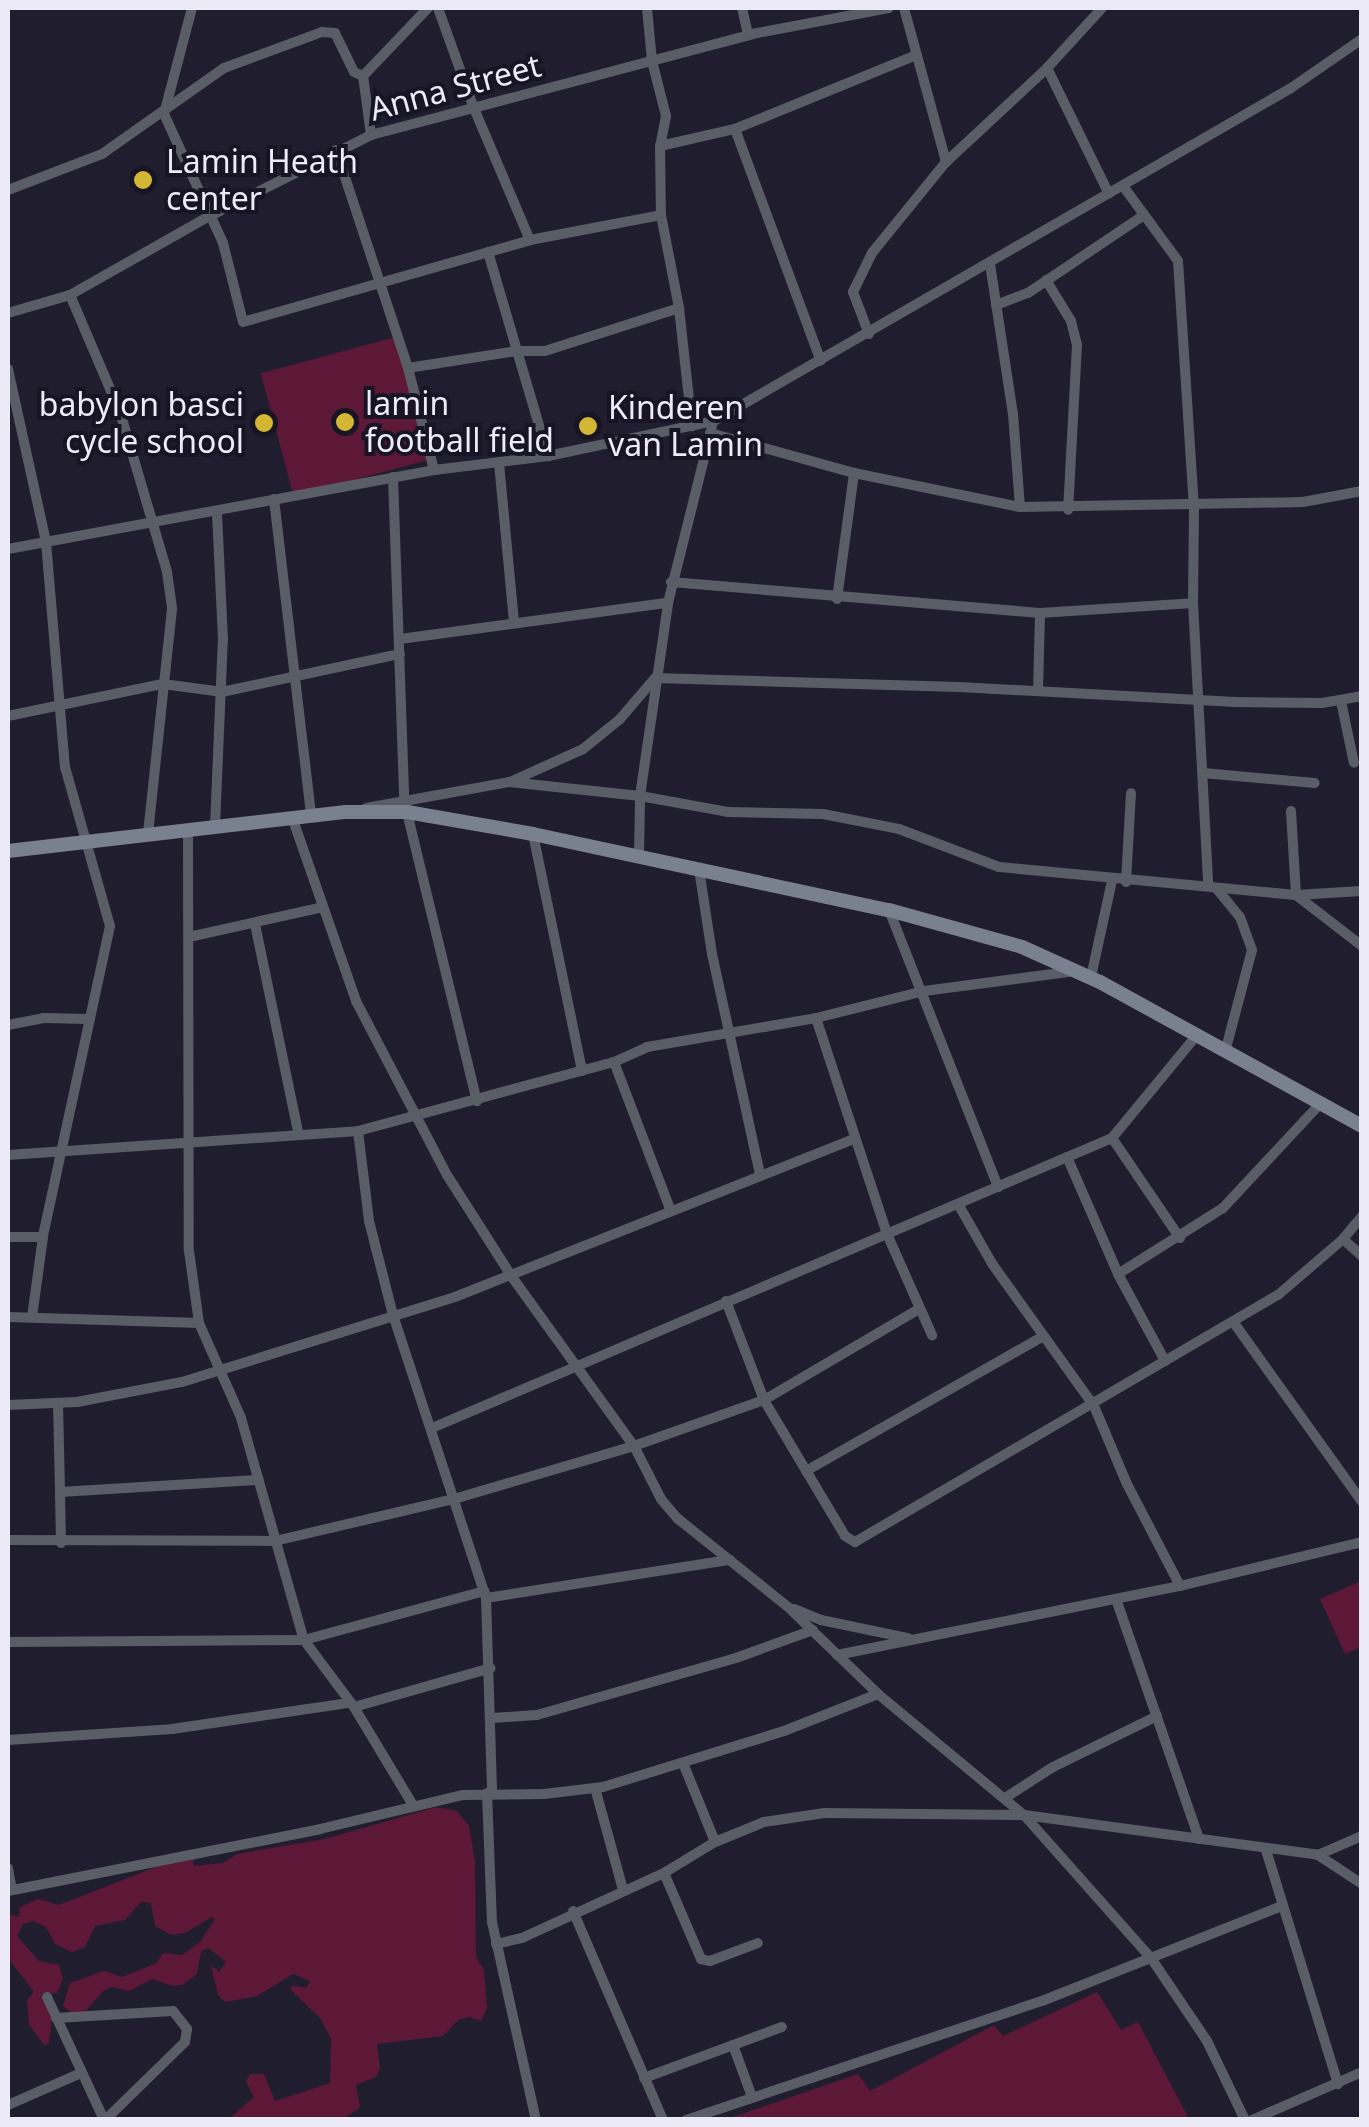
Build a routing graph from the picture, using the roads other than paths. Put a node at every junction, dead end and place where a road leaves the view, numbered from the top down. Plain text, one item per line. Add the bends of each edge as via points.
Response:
1 (192, 8) edge
2 (428, 8) edge
3 (438, 8) edge
4 (647, 8) edge
5 (742, 8) edge
6 (889, 8) edge
7 (904, 8) edge
8 (1102, 8) edge
9 (863, 10) edge
10 (748, 35) junction
11 (1362, 39) edge
12 (914, 56) junction
13 (652, 60) junction
14 (1047, 68) junction
15 (363, 76) junction
16 (473, 106) junction
17 (164, 114) junction
18 (735, 129) junction
19 (371, 135) junction
20 (660, 146) junction
21 (336, 150) junction
22 (946, 162) junction
23 (1122, 186) junction
24 (8, 190) edge
25 (1109, 194) junction
26 (661, 215) junction
27 (1144, 215) junction
28 (208, 217) junction
29 (530, 240) junction
30 (488, 252) junction
31 (990, 264) junction
32 (1046, 280) junction
33 (382, 284) junction
34 (70, 295) junction
35 (996, 305) junction
36 (678, 308) junction
37 (8, 313) edge
38 (870, 334) junction
39 (516, 351) junction
40 (821, 361) junction
41 (408, 368) junction
42 (8, 369) edge
43 (21, 423) junction
44 (692, 426) junction
45 (712, 427) junction
46 (8, 428) edge
47 (548, 456) junction
48 (500, 462) junction
49 (434, 470) junction
50 (854, 473) junction
51 (393, 478) junction
52 (1362, 491) edge
53 (274, 499) junction
54 (1194, 506) junction
55 (1020, 507) junction
56 (1068, 510) junction
57 (217, 512) junction
58 (153, 521) junction
59 (46, 542) junction
60 (8, 549) edge
61 (672, 582) junction
62 (836, 599) junction
63 (668, 603) junction
64 (1193, 603) junction
65 (1040, 613) junction
66 (514, 624) junction
67 (400, 639) junction
68 (400, 654) junction
69 (294, 677) junction
70 (655, 678) junction
71 (163, 684) junction
72 (1038, 691) junction
73 (222, 692) junction
74 (1362, 696) edge
75 (1199, 700) junction
76 (1342, 701) junction
77 (62, 703) junction
78 (8, 716) edge
79 (1354, 764) dead end
80 (1203, 772) junction
81 (509, 782) junction
82 (1315, 783) dead end
83 (1131, 793) dead end
84 (640, 796) junction
85 (405, 806) junction
86 (1290, 811) dead end
87 (311, 815) junction
88 (292, 817) junction
89 (216, 828) junction
90 (188, 830) junction
91 (148, 834) junction
92 (533, 834) junction
93 (84, 841) junction
94 (8, 850) edge
95 (639, 856) junction
96 (699, 869) junction
97 (1112, 881) junction
98 (1126, 882) junction
99 (1213, 887) junction
100 (1362, 890) edge
101 (1296, 895) junction
102 (323, 907) junction
103 (889, 910) junction
104 (255, 924) junction
105 (190, 937) junction
106 (1362, 946) edge
107 (1084, 974) junction
108 (924, 991) junction
109 (816, 1018) junction
110 (90, 1019) junction
111 (8, 1026) edge
112 (730, 1034) junction
113 (1196, 1036) junction
114 (1226, 1052) junction
115 (614, 1062) junction
116 (582, 1071) junction
117 (477, 1101) junction
118 (1321, 1103) junction
119 (418, 1116) junction
120 (1362, 1126) edge
121 (358, 1131) junction
122 (298, 1132) junction
123 (855, 1138) junction
124 (1112, 1138) junction
125 (188, 1143) junction
126 (61, 1153) junction
127 (8, 1155) edge
128 (1066, 1157) junction
129 (760, 1176) junction
130 (998, 1186) junction
131 (958, 1204) junction
132 (670, 1209) junction
133 (1362, 1216) edge
134 (887, 1234) junction
135 (8, 1237) edge
136 (42, 1238) junction
137 (1180, 1238) junction
138 (1343, 1240) junction
139 (1362, 1256) edge
140 (1118, 1274) junction
141 (512, 1277) junction
142 (726, 1302) junction
143 (919, 1309) junction
144 (393, 1315) junction
145 (8, 1317) edge
146 (32, 1317) junction
147 (198, 1323) junction
148 (1234, 1323) junction
149 (932, 1334) dead end
150 (1042, 1336) junction
151 (1165, 1360) junction
152 (574, 1365) junction
153 (221, 1370) junction
154 (764, 1400) junction
155 (58, 1402) junction
156 (8, 1405) edge
157 (1094, 1406) junction
158 (432, 1428) junction
159 (634, 1446) junction
160 (806, 1471) junction
161 (1362, 1473) edge
162 (258, 1480) junction
163 (1350, 1482) junction
164 (60, 1492) junction
165 (454, 1498) junction
166 (1362, 1502) edge
167 (8, 1540) edge
168 (275, 1542) junction
169 (1362, 1542) edge
170 (61, 1543) junction
171 (730, 1560) junction
172 (1180, 1586) junction
173 (485, 1595) junction
174 (1116, 1599) junction
175 (788, 1607) junction
176 (813, 1630) junction
177 (916, 1639) junction
178 (304, 1640) junction
179 (8, 1642) edge
180 (837, 1655) junction
181 (491, 1668) junction
182 (878, 1694) junction
183 (352, 1706) junction
184 (1157, 1716) junction
185 (493, 1718) junction
186 (8, 1740) edge
187 (683, 1763) junction
188 (594, 1788) junction
189 (490, 1793) junction
190 (1006, 1798) junction
191 (413, 1805) junction
192 (1024, 1814) junction
193 (1362, 1836) edge
194 (1199, 1839) junction
195 (715, 1842) junction
196 (1266, 1850) junction
197 (1318, 1856) junction
198 (8, 1868) edge
199 (664, 1873) junction
200 (1362, 1884) edge
201 (623, 1890) junction
202 (10, 1891) edge
203 (1280, 1906) junction
204 (573, 1911) junction
205 (758, 1942) dead end
206 (496, 1944) junction
207 (1151, 1958) junction
208 (47, 1997) dead end
209 (56, 2018) junction
210 (782, 2027) dead end
211 (733, 2045) junction
212 (1362, 2072) edge
213 (82, 2073) junction
214 (644, 2078) junction
215 (1338, 2084) junction
216 (752, 2097) junction
217 (8, 2105) edge
218 (104, 2120) edge
219 (536, 2120) edge
220 (663, 2120) edge
221 (686, 2120) edge
222 (1248, 2120) edge

1 - 17 street
2 - 15 street
3 - 16 street
4 - 13 street
5 - 10 street
6 - 9 street, Anna Street
7 - 12 street
8 - 14 street
9 - 10 street, Anna Street
10 - 13 street, Anna Street
11 - 23 street
12 - 18 street
12 - 22 street
13 - 16 street, Anna Street
13 - 20 street via 666,116
14 - 22 street
14 - 25 street
15 - 17 street via 354,72 334,33 322,32 224,68
15 - 19 street
16 - 19 street, Anna Street
16 - 29 street
17 - 24 street via 102,154
17 - 28 street
18 - 20 street
18 - 40 street
19 - 21 street, Anna Street
20 - 26 street
21 - 28 street, Anna Street
21 - 33 street
22 - 38 street via 872,254 853,292
23 - 25 street
23 - 27 street
25 - 31 street
26 - 29 street
26 - 36 street
27 - 32 street
27 - 54 street via 1178,261
28 - 33 street via 223,242 243,322
28 - 34 street, Anna Street
29 - 30 street
30 - 33 street
30 - 39 street
31 - 35 street
31 - 38 street
32 - 35 street
32 - 56 street via 1071,320 1077,345
33 - 41 street
34 - 37 street, Anna Street
34 - 58 street via 120,412
35 - 55 street
36 - 39 street via 545,351
36 - 44 street
38 - 40 street
39 - 41 street
39 - 47 street
40 - 45 street
41 - 49 street
42 - 43 street
43 - 46 street
43 - 59 street
44 - 45 street
44 - 47 street
45 - 50 street
45 - 61 street
47 - 48 street
48 - 49 street
48 - 66 street
49 - 51 street
50 - 55 street
50 - 62 street
51 - 53 street
51 - 67 street
52 - 54 street via 1304,502
53 - 57 street
53 - 69 street
54 - 56 street
54 - 64 street
55 - 56 street
57 - 58 street
57 - 73 street
58 - 59 street
58 - 71 street via 172,609
59 - 60 street
59 - 77 street
61 - 62 street
61 - 63 street
62 - 65 street
63 - 66 street
63 - 70 street
64 - 65 street
64 - 75 street
65 - 72 street
66 - 67 street
67 - 68 street
68 - 69 street
68 - 85 street
69 - 73 street
69 - 87 street
70 - 72 street
70 - 81 street via 583,750
70 - 84 street
71 - 73 street
71 - 77 street
71 - 91 street
72 - 75 street
73 - 89 street
74 - 76 street
75 - 76 street
75 - 80 street
76 - 79 street
77 - 78 street
77 - 93 street via 65,767
80 - 82 street
80 - 99 street
81 - 84 street
81 - 85 street
83 - 98 street
84 - 95 street
84 - 97 street via 728,812 823,814 899,829 999,867
85 - 87 main road
85 - 92 main road
85 - 117 street
86 - 101 street
87 - 88 main road
88 - 89 main road
88 - 102 street
89 - 90 main road
90 - 91 main road
90 - 105 street
91 - 93 main road
92 - 95 main road
92 - 116 street
93 - 94 main road
93 - 110 street via 110,926
95 - 96 main road
96 - 103 main road
96 - 112 street
97 - 98 street
97 - 107 street
98 - 99 street
99 - 101 street
99 - 114 street via 1240,917 1252,950
100 - 101 street
101 - 106 street
102 - 104 street
102 - 119 street via 356,1000
103 - 107 main road via 978,932
103 - 108 street
104 - 105 street
104 - 122 street
105 - 125 street
107 - 108 street
107 - 113 main road
108 - 109 street
108 - 130 street
109 - 112 street
109 - 123 street
110 - 111 street
110 - 126 street
112 - 115 street via 647,1047
112 - 129 street
113 - 114 main road
113 - 124 street
114 - 118 main road
115 - 116 street
115 - 132 street
116 - 117 street
117 - 119 street
118 - 120 main road
118 - 137 street via 1222,1208
119 - 121 street
119 - 141 street
121 - 122 street
121 - 144 street via 369,1222
122 - 125 street
123 - 129 street
123 - 134 street
124 - 128 street
124 - 137 street
125 - 126 street
125 - 147 street
126 - 127 street
126 - 136 street
128 - 130 street
128 - 140 street
129 - 132 street
130 - 131 street
131 - 134 street
131 - 150 street
132 - 141 street
133 - 138 street
134 - 142 street
134 - 143 street
135 - 136 street
136 - 146 street
137 - 140 street
138 - 139 street
138 - 148 street
140 - 151 street
141 - 144 street
141 - 152 street
142 - 152 street
142 - 154 street
143 - 149 street
143 - 154 street
144 - 153 street
144 - 158 street
145 - 146 street
146 - 147 street
147 - 153 street
148 - 151 street
148 - 163 street
150 - 157 street
150 - 160 street
151 - 157 street
152 - 158 street
152 - 159 street
153 - 155 street
153 - 162 street
154 - 159 street
154 - 160 street
155 - 156 street
155 - 164 street
157 - 160 street via 855,1542
157 - 172 street
158 - 165 street
159 - 165 street
159 - 171 street via 660,1499
161 - 163 street
162 - 164 street
162 - 168 street
163 - 166 street
164 - 170 street
165 - 168 street
165 - 173 street
167 - 170 street
168 - 170 street
168 - 178 street
169 - 172 street
171 - 173 street
171 - 175 street
172 - 174 street
173 - 178 street
173 - 181 street
174 - 177 street
174 - 184 street
175 - 176 street
175 - 177 street
176 - 180 street
176 - 185 street via 537,1715
177 - 180 street
178 - 179 street
178 - 183 street
180 - 182 street
181 - 183 street
181 - 185 street
182 - 187 street
182 - 190 street
183 - 186 street
183 - 191 street
184 - 190 street via 1053,1766
184 - 194 street
185 - 189 street
187 - 188 street
187 - 195 street
188 - 189 street
188 - 201 street
189 - 191 street
189 - 206 street
190 - 192 street
191 - 202 street via 320,1830
192 - 194 street
192 - 195 street via 810,1814 764,1822
192 - 207 street
193 - 197 street
194 - 196 street
195 - 199 street
196 - 197 street
196 - 203 street
197 - 200 street
198 - 202 street
199 - 201 street
199 - 205 street via 701,1959
201 - 204 street
203 - 207 street
203 - 215 street
204 - 206 street
204 - 214 street
206 - 219 street
207 - 216 street
207 - 222 street
208 - 209 street
209 - 213 street
209 - 218 street via 173,2011 187,2028 185,2042
210 - 211 street
211 - 214 street
211 - 216 street
212 - 215 street
213 - 217 street
213 - 218 street
214 - 220 street
215 - 222 street
216 - 221 street

